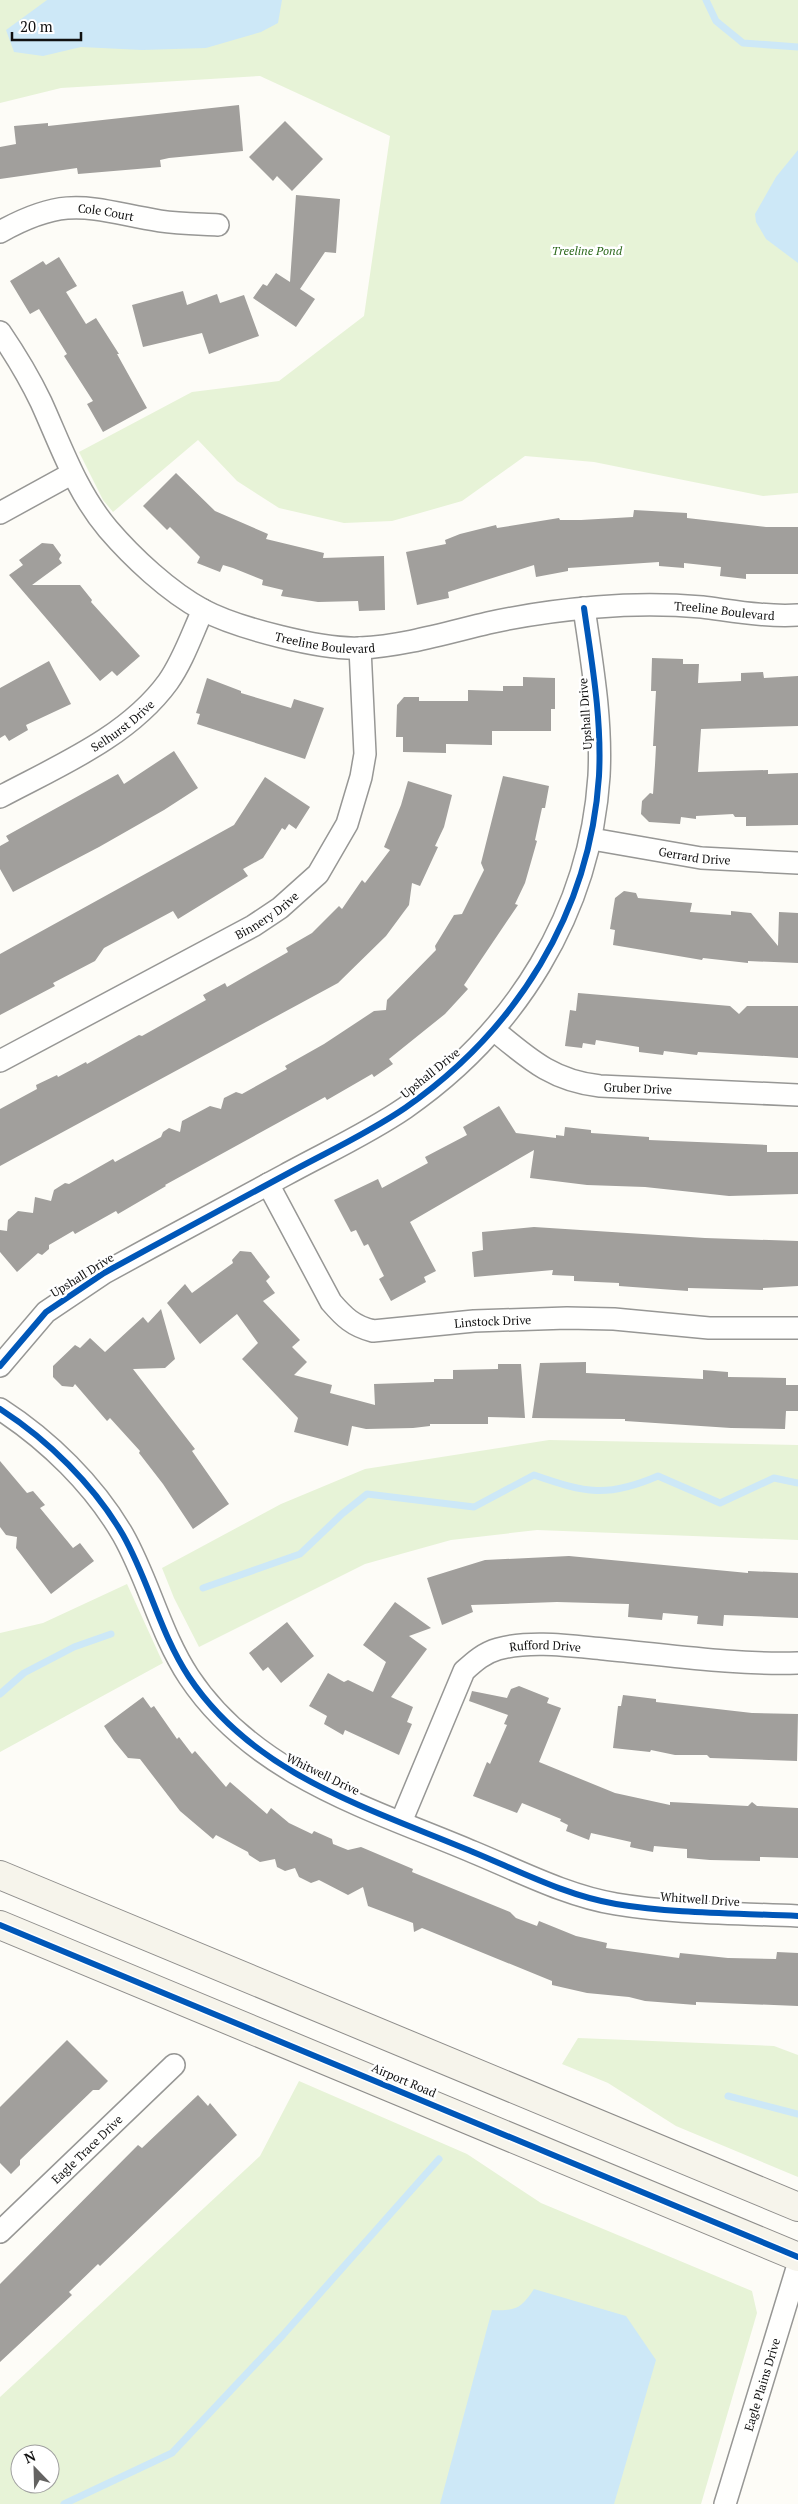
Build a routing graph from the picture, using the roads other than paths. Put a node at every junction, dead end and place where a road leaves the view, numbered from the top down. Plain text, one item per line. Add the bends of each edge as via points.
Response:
1 (218, 225) dead end
2 (0, 232) edge
3 (0, 332) edge
4 (71, 474) junction
5 (0, 513) edge
6 (584, 608) junction
7 (203, 610) junction
8 (798, 615) edge
9 (360, 648) junction
10 (0, 797) edge
11 (592, 839) junction
12 (798, 863) edge
13 (494, 1030) junction
14 (0, 1061) edge
15 (798, 1095) edge
16 (268, 1184) junction
17 (798, 1328) edge
18 (0, 1366) edge
19 (0, 1409) edge
20 (798, 1663) edge
21 (401, 1822) junction
22 (0, 1875) edge
23 (798, 1916) edge
24 (0, 1925) edge
25 (174, 2065) dead end
26 (798, 2207) edge
27 (0, 2232) edge
28 (798, 2257) edge
29 (798, 2265) edge
30 (725, 2504) edge

1 - 2 street, Cole Court via 161,221 87,206 64,207 28,217
3 - 4 street, Treeline Boulevard via 41,402
4 - 5 street
4 - 7 street, Treeline Boulevard via 90,505 121,543
6 - 8 street, Treeline Boulevard via 671,605 762,615
6 - 9 street, Treeline Boulevard via 530,614 438,635
6 - 11 street, Upshall Drive via 597,698 600,746
7 - 9 street, Treeline Boulevard via 307,642
7 - 10 street, Selhurst Drive via 169,680 136,716 88,750
9 - 14 street, Binnery Drive via 365,754 361,777 347,824 318,874 280,908 253,926
11 - 12 street, Gerrard Drive via 701,858
11 - 13 street, Upshall Drive via 585,866 550,947 524,991
13 - 15 street, Gruber Drive via 548,1071 575,1083
13 - 16 street, Upshall Drive via 449,1074 403,1109
16 - 17 street, Linstock Drive via 331,1302 358,1327 373,1330 474,1321 567,1318 709,1328
16 - 18 street, Upshall Drive via 62,1299 32,1327
19 - 21 street, Whitwell Drive via 59,1457 105,1508 123,1536 188,1676 229,1725 273,1761 292,1772
20 - 21 street, Rufford Drive via 737,1662 576,1647 518,1646 480,1656 464,1671
21 - 23 street, Whitwell Drive via 596,1899 661,1908
22 - 26 main road
24 - 28 main road, Airport Road
25 - 27 street, Eagle Trace Drive
29 - 30 street, Eagle Plains Drive

